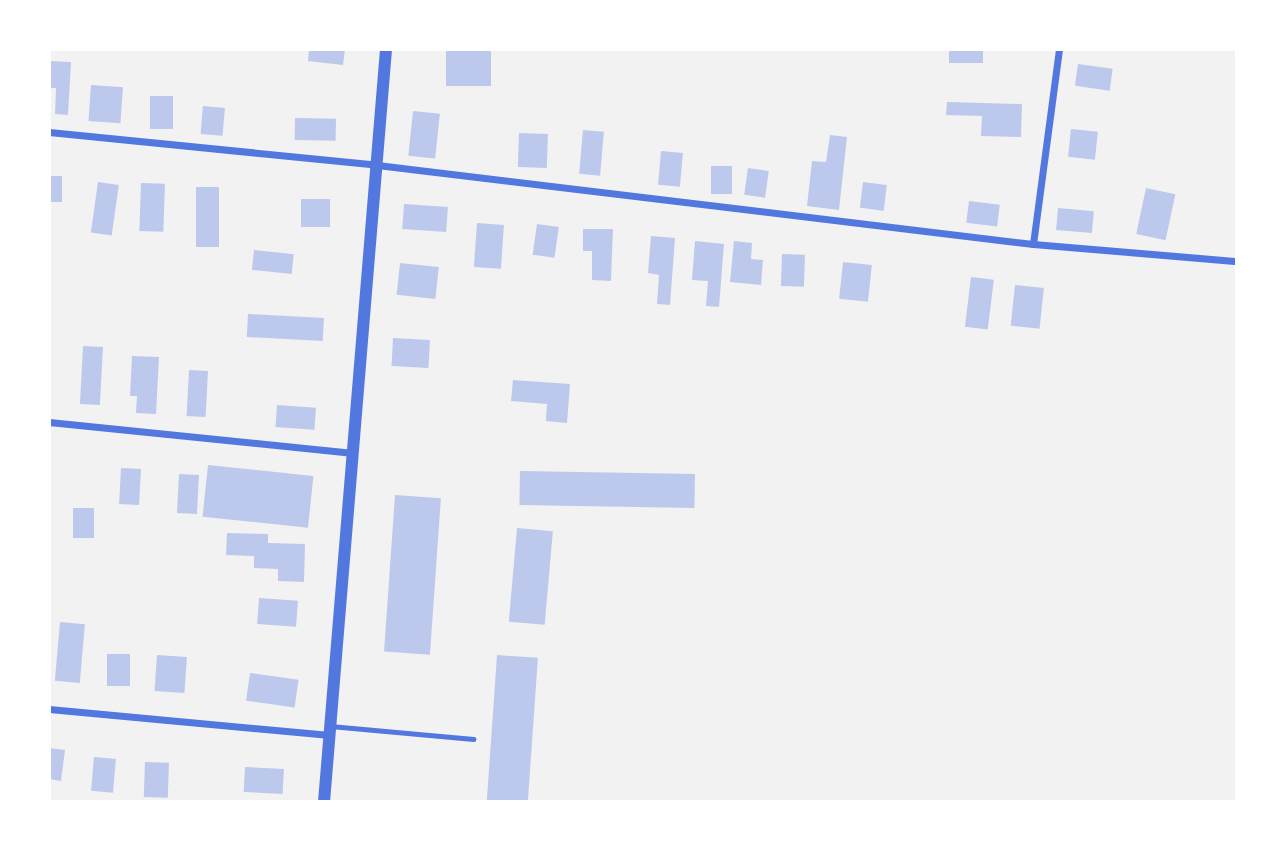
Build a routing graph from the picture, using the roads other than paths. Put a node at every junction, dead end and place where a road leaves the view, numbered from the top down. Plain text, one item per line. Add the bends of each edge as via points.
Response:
1 (386, 49) edge
2 (1059, 49) edge
3 (49, 132) edge
4 (377, 165) junction
5 (1033, 244) junction
6 (1237, 261) edge
7 (49, 422) edge
8 (353, 453) junction
9 (49, 709) edge
10 (330, 730) junction
11 (473, 739) dead end
12 (324, 802) edge

1 - 4 street
2 - 5 street
3 - 4 street
4 - 5 street
4 - 8 street
5 - 6 street
7 - 8 street
8 - 10 street
9 - 10 street
10 - 11 lane
10 - 12 street

